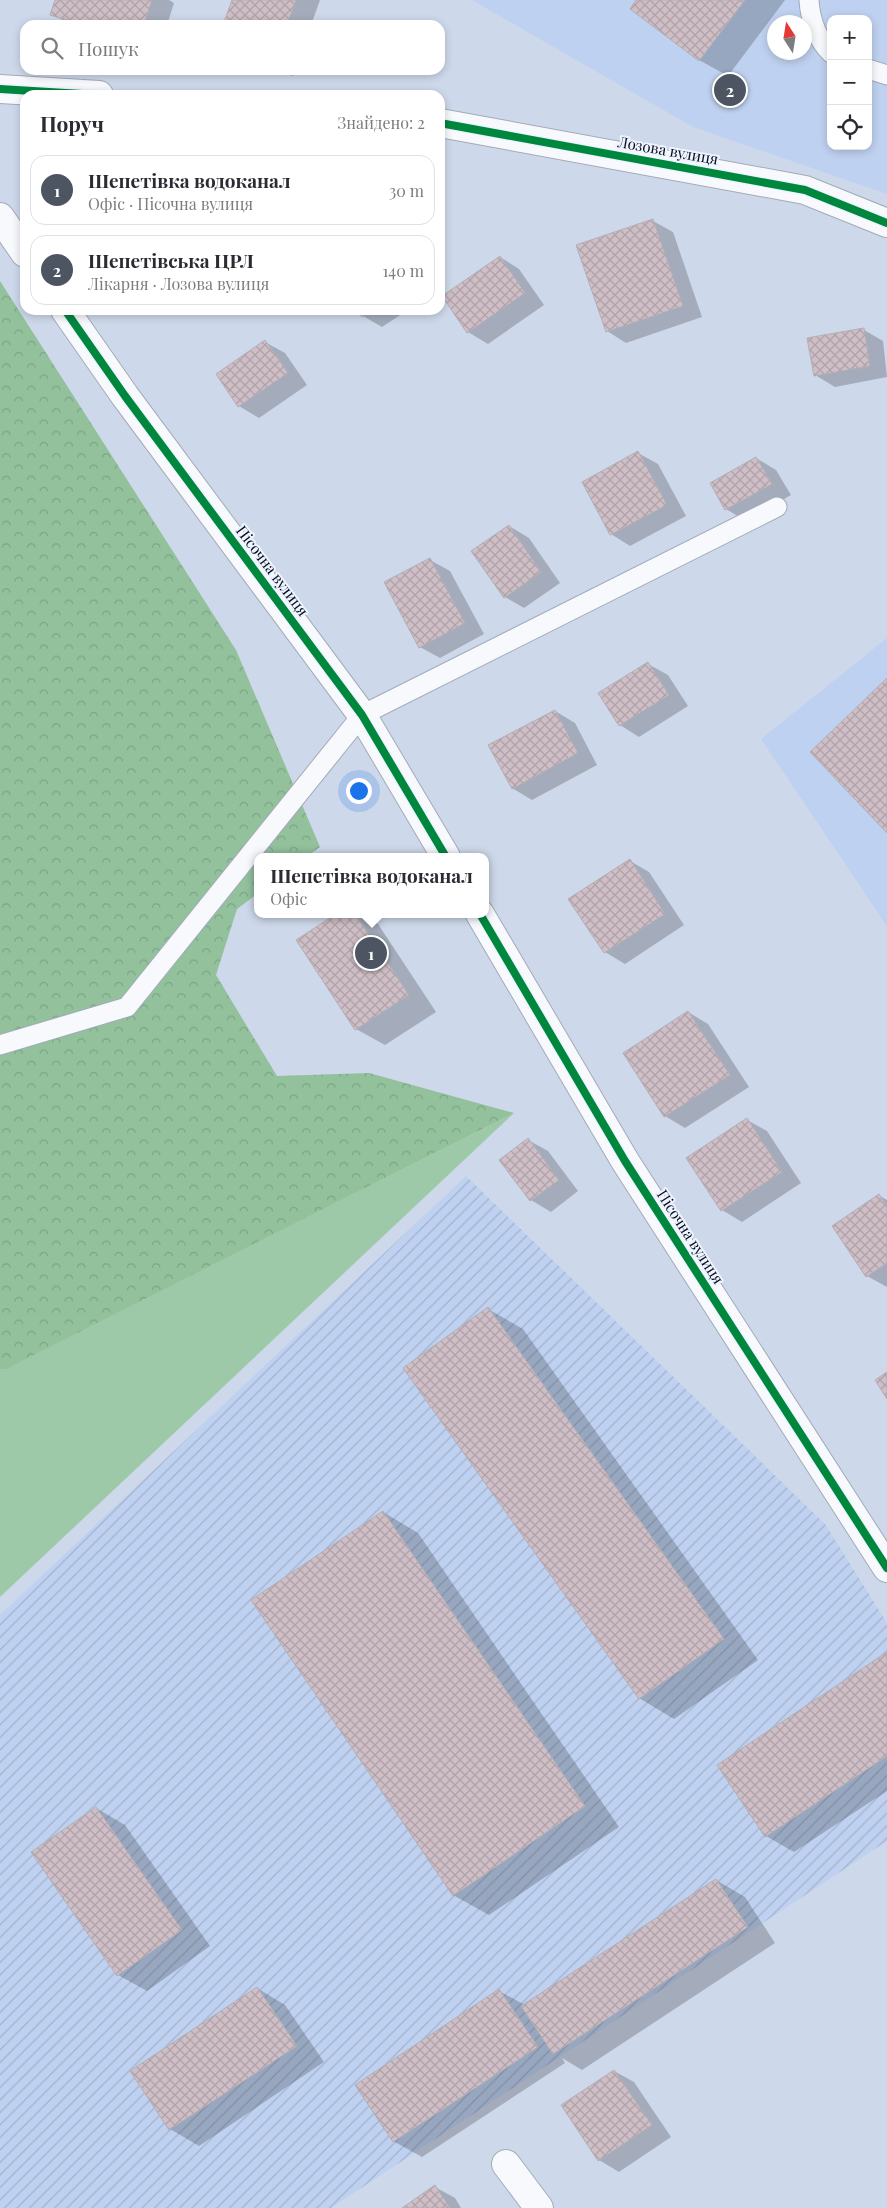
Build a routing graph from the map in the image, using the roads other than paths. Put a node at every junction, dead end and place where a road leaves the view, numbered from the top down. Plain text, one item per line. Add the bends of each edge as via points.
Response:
1 (809, 0) edge
2 (827, 49) edge
3 (872, 70) edge
4 (887, 75) edge
5 (0, 89) edge
6 (20, 90) edge
7 (445, 124) edge
8 (0, 217) edge
9 (887, 223) edge
10 (20, 246) edge
11 (68, 315) edge
12 (776, 507) dead end
13 (362, 715) junction
14 (444, 853) edge
15 (482, 918) edge
16 (0, 1045) edge
17 (887, 1568) edge
18 (506, 2164) dead end
19 (539, 2208) edge

1 - 2 lane via 822,45
3 - 4 lane
5 - 6 street
7 - 9 street, Лозова вулиця via 805,190
8 - 10 street
11 - 13 street, Пісочна вулиця
12 - 13 lane
13 - 14 street, Пісочна вулиця
13 - 16 lane via 127,1007
15 - 17 street, Пісочна вулиця via 625,1161
18 - 19 street

